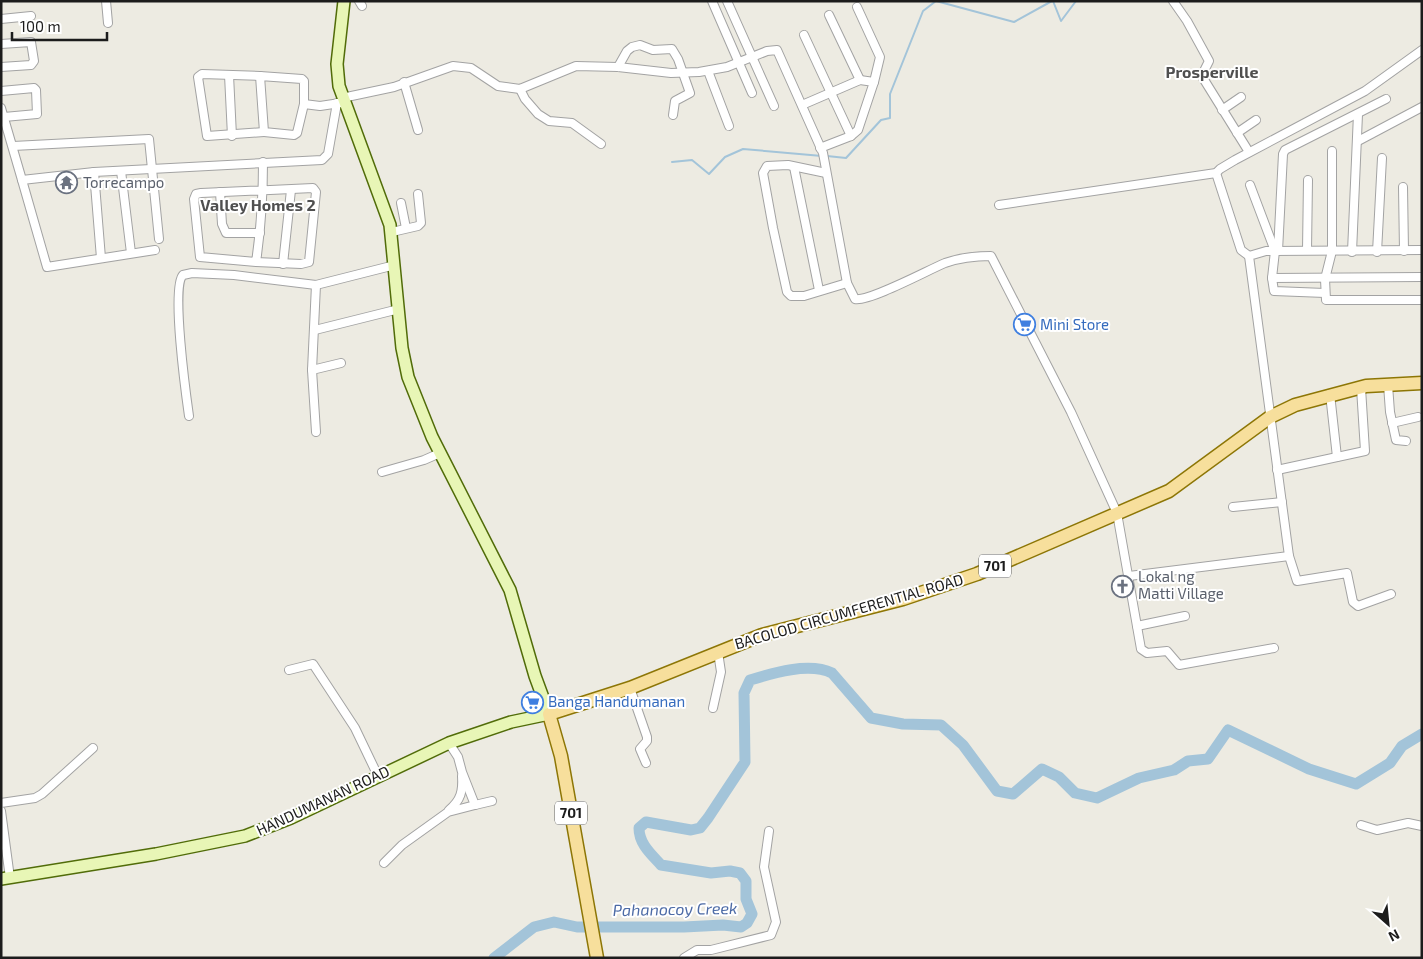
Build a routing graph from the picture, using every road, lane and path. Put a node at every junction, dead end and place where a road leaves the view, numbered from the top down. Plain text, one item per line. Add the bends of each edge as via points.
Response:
1 (106, 1) edge
2 (344, 1) edge
3 (712, 1) edge
4 (726, 1) edge
5 (1173, 1) edge
6 (857, 7) dead end
7 (828, 15) dead end
8 (31, 16) dead end
9 (1, 19) edge
10 (108, 23) dead end
11 (804, 35) dead end
12 (1, 44) edge
13 (1422, 50) edge
14 (752, 58) junction
15 (738, 63) junction
16 (618, 66) junction
17 (1, 67) edge
18 (708, 71) junction
19 (683, 72) junction
20 (229, 75) junction
21 (260, 76) junction
22 (860, 80) junction
23 (404, 82) junction
24 (874, 82) junction
25 (520, 89) junction
26 (1, 91) edge
27 (752, 93) dead end
28 (830, 94) junction
29 (1242, 97) dead end
30 (1386, 99) dead end
31 (341, 101) junction
32 (304, 104) junction
33 (802, 105) junction
34 (774, 106) dead end
35 (1422, 107) edge
36 (1, 108) edge
37 (1222, 110) junction
38 (1358, 114) junction
39 (673, 115) dead end
40 (4, 117) junction
41 (1256, 120) dead end
42 (728, 126) dead end
43 (418, 130) dead end
44 (264, 132) junction
45 (1237, 133) junction
46 (232, 136) junction
47 (851, 136) junction
48 (1358, 141) junction
49 (602, 144) dead end
50 (13, 146) junction
51 (822, 150) junction
52 (1332, 151) dead end
53 (1249, 152) junction
54 (1382, 158) dead end
55 (263, 162) junction
56 (794, 166) junction
57 (154, 169) junction
58 (121, 171) junction
59 (94, 172) junction
60 (826, 173) junction
61 (1216, 174) junction
62 (22, 180) junction
63 (1308, 180) dead end
64 (1250, 185) dead end
65 (1403, 187) dead end
66 (263, 190) junction
67 (291, 190) junction
68 (220, 192) junction
69 (418, 194) dead end
70 (400, 203) dead end
71 (999, 205) dead end
72 (1280, 226) junction
73 (1267, 227) junction
74 (406, 228) junction
75 (392, 232) junction
76 (260, 234) junction
77 (159, 239) dead end
78 (155, 250) dead end
79 (1307, 250) junction
80 (1422, 250) edge
81 (1276, 251) junction
82 (1332, 251) junction
83 (1404, 251) junction
84 (1352, 252) junction
85 (1377, 252) junction
86 (130, 254) junction
87 (1249, 256) junction
88 (101, 258) junction
89 (256, 262) junction
90 (283, 264) junction
91 (395, 265) junction
92 (1422, 277) edge
93 (1272, 278) junction
94 (1325, 278) junction
95 (847, 283) junction
96 (316, 285) junction
97 (819, 290) junction
98 (1325, 293) junction
99 (1422, 300) edge
100 (399, 309) junction
101 (315, 330) junction
102 (341, 363) dead end
103 (312, 370) junction
104 (1422, 383) edge
105 (1388, 385) junction
106 (1361, 388) junction
107 (1330, 394) junction
108 (189, 416) dead end
109 (1270, 417) junction
110 (1418, 417) dead end
111 (1392, 423) junction
112 (316, 432) dead end
113 (1406, 441) dead end
114 (440, 452) junction
115 (1338, 457) junction
116 (1277, 470) junction
117 (382, 472) dead end
118 (1282, 502) junction
119 (1232, 507) dead end
120 (1117, 513) junction
121 (1289, 556) junction
122 (1129, 576) junction
123 (1391, 594) dead end
124 (1185, 616) dead end
125 (1137, 626) junction
126 (1274, 648) dead end
127 (718, 652) junction
128 (289, 670) dead end
129 (630, 688) junction
130 (713, 708) dead end
131 (549, 714) junction
132 (449, 743) junction
133 (93, 748) dead end
134 (646, 763) dead end
135 (462, 772) junction
136 (378, 776) junction
137 (492, 801) dead end
138 (1, 803) edge
139 (475, 805) junction
140 (1, 811) edge
141 (448, 812) junction
142 (1361, 826) dead end
143 (1422, 826) edge
144 (769, 831) dead end
145 (384, 863) dead end
146 (5, 878) edge
147 (597, 958) edge
148 (684, 958) edge

1 - 10 street
2 - 31 main road via 337,64
3 - 15 street
4 - 14 street
5 - 37 street via 1209,60 1202,75
6 - 24 street via 880,56
7 - 22 street
8 - 9 street
11 - 28 street
12 - 17 street via 31,42 34,62
13 - 53 street via 1365,91
14 - 15 street
14 - 33 street via 774,50 779,52
14 - 34 street
15 - 18 street
15 - 27 street
16 - 19 street
16 - 19 street via 627,51 640,45 654,50 672,49
16 - 25 street via 576,66
18 - 19 street
18 - 42 street
19 - 39 street via 690,95 675,101
20 - 21 street
20 - 46 street
20 - 46 street via 202,74 198,77 204,133 210,138
21 - 32 street via 302,79 305,84
21 - 44 street
22 - 24 street
22 - 28 street
23 - 25 street via 462,65 498,86
23 - 31 street
23 - 43 street
24 - 47 street via 858,130
25 - 49 street via 538,114 549,121 572,123
26 - 40 street via 36,90 37,114
28 - 33 street
28 - 47 street
29 - 37 street
30 - 38 street
31 - 32 street via 320,106
31 - 55 street via 325,159
31 - 75 main road via 384,202
32 - 44 street via 298,132 294,135
33 - 51 street
35 - 48 street
36 - 40 street
37 - 45 street
38 - 48 street
38 - 72 street via 1282,154
40 - 50 street
41 - 45 street
44 - 46 street
45 - 53 street
47 - 51 street
48 - 84 street
50 - 57 street via 149,139
50 - 62 street
51 - 60 street
52 - 82 street
53 - 61 street
54 - 85 street
55 - 57 street
55 - 66 street
56 - 60 street
56 - 97 street
56 - 97 street via 771,165 764,173 772,228 787,292 796,297
57 - 58 street
57 - 77 street
58 - 59 street
58 - 86 street
59 - 62 street
59 - 88 street
60 - 95 street
61 - 71 street
61 - 87 street via 1241,250
62 - 88 street via 47,268
63 - 79 street
64 - 73 street
65 - 83 street
66 - 67 street
66 - 68 street
66 - 76 street
67 - 90 street
67 - 90 street via 313,188 316,192 308,262
68 - 76 street via 222,224 226,233
68 - 89 street via 196,194 194,199 200,257
69 - 74 street via 421,223
70 - 74 street
72 - 73 street
72 - 81 street
73 - 81 street
74 - 75 street
75 - 91 main road
76 - 89 street
78 - 86 street
79 - 81 street
79 - 82 street
80 - 83 street
81 - 87 street
81 - 93 street
82 - 84 street
82 - 94 street
83 - 85 street
84 - 85 street
86 - 88 street
87 - 109 street
89 - 90 street
91 - 96 street
91 - 100 main road
92 - 94 street
93 - 94 street
93 - 98 street via 1276,292
94 - 98 street
95 - 97 street
95 - 120 street via 853,296 860,300 946,263 990,256 1071,412
96 - 101 street
96 - 108 street via 234,275 192,273 180,278 179,325
98 - 99 street via 1328,300
100 - 101 street
100 - 114 main road via 409,382
101 - 103 street
102 - 103 street
103 - 112 street
104 - 105 main road, BACOLOD CIRCUMFERENTIAL ROAD / 701
105 - 106 main road, BACOLOD CIRCUMFERENTIAL ROAD / 701
105 - 111 street
106 - 107 main road, BACOLOD CIRCUMFERENTIAL ROAD / 701
106 - 115 street via 1365,451
107 - 109 main road, BACOLOD CIRCUMFERENTIAL ROAD / 701 via 1294,404
107 - 115 street
109 - 116 street
109 - 120 main road, BACOLOD CIRCUMFERENTIAL ROAD / 701 via 1169,491
110 - 111 street
111 - 113 street via 1396,440
114 - 117 street
114 - 131 main road via 510,590
115 - 116 street
116 - 118 street
118 - 119 street
118 - 121 street
120 - 122 street
120 - 127 main road, BACOLOD CIRCUMFERENTIAL ROAD / 701 via 950,584 762,635
121 - 122 street
121 - 123 street via 1297,581 1347,573 1353,602 1358,606
122 - 125 street
124 - 125 street
125 - 126 street via 1144,652 1167,651 1179,665
127 - 129 main road, BACOLOD CIRCUMFERENTIAL ROAD / 701
127 - 130 street via 721,672
128 - 136 street via 313,664 355,728
129 - 131 main road, BACOLOD CIRCUMFERENTIAL ROAD / 701
129 - 134 street via 647,737 640,749
131 - 132 main road, HANDUMANAN ROAD
131 - 147 main road, 701 via 561,756
132 - 135 street
132 - 136 main road, HANDUMANAN ROAD
133 - 138 street via 42,794
135 - 139 street
135 - 141 street via 463,790
136 - 146 main road, HANDUMANAN ROAD via 291,818 245,836 191,848
137 - 139 street
139 - 141 street
140 - 146 street
141 - 145 street via 402,845
142 - 143 street via 1377,830 1408,823
144 - 148 street via 764,867 776,922 771,935 712,950 697,950

